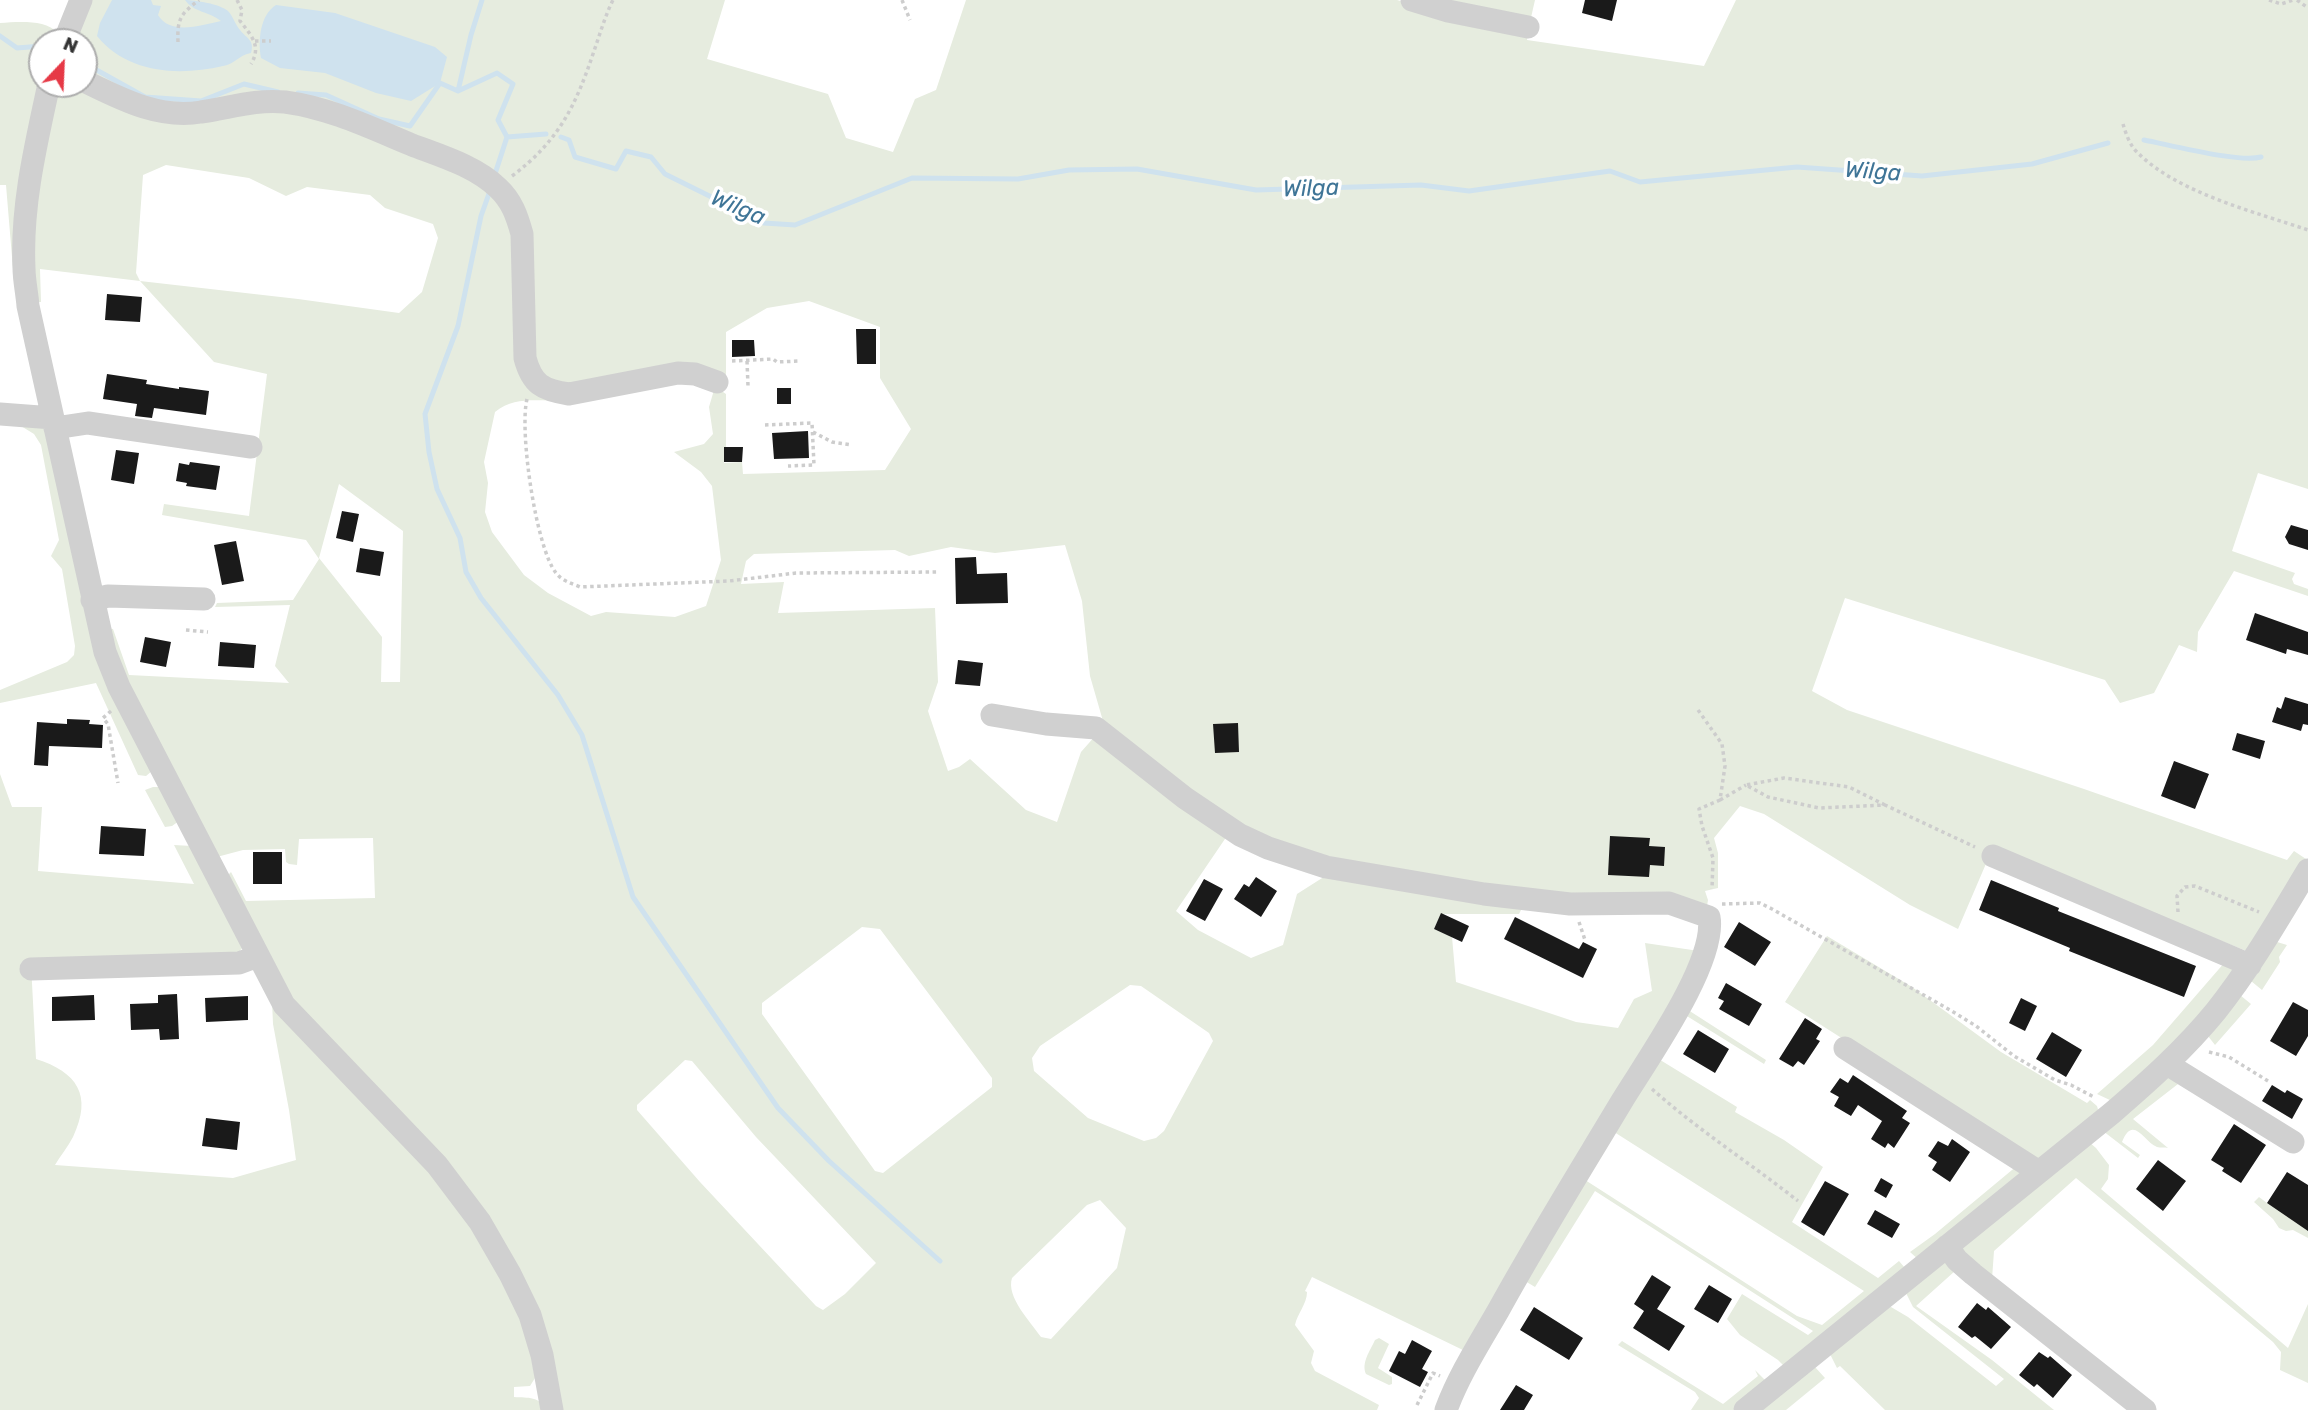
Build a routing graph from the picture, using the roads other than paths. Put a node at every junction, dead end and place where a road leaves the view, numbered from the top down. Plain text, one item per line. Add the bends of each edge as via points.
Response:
1 (81, 0) edge
2 (1412, 0) edge
3 (1528, 27) dead end
4 (70, 28) edge
5 (98, 88) edge
6 (46, 98) edge
7 (717, 382) dead end
8 (0, 414) edge
9 (54, 423) junction
10 (251, 447) dead end
11 (204, 598) dead end
12 (92, 600) junction
13 (992, 715) dead end
14 (1993, 856) road end
15 (2308, 870) edge
16 (258, 956) junction
17 (2250, 965) junction
18 (31, 969) dead end
19 (1845, 1048) dead end
20 (2167, 1065) junction
21 (2293, 1142) dead end
22 (2039, 1172) junction
23 (1947, 1246) junction
24 (552, 1410) edge
25 (1446, 1410) edge
26 (1745, 1410) edge
27 (2145, 1410) edge

1 - 4 street
2 - 3 street
5 - 7 street via 162,112 198,113 266,100 309,107 479,174 510,201 517,216 522,234 525,358 540,385 569,394 678,373
6 - 9 street via 24,226 24,269
8 - 9 street
9 - 10 street via 88,423
9 - 12 street
11 - 12 street via 108,596
12 - 16 street via 104,652 119,687
13 - 25 street via 1096,728 1232,830 1268,848 1326,867 1570,904 1669,903 1709,916 1706,949 1679,1007 1510,1289
14 - 17 street
15 - 17 street
16 - 18 street via 239,963
16 - 24 street via 284,1005 437,1165 481,1222 530,1315
17 - 20 street
19 - 22 street
20 - 21 street
20 - 22 street
22 - 23 street
23 - 26 street
23 - 27 street via 1973,1274

